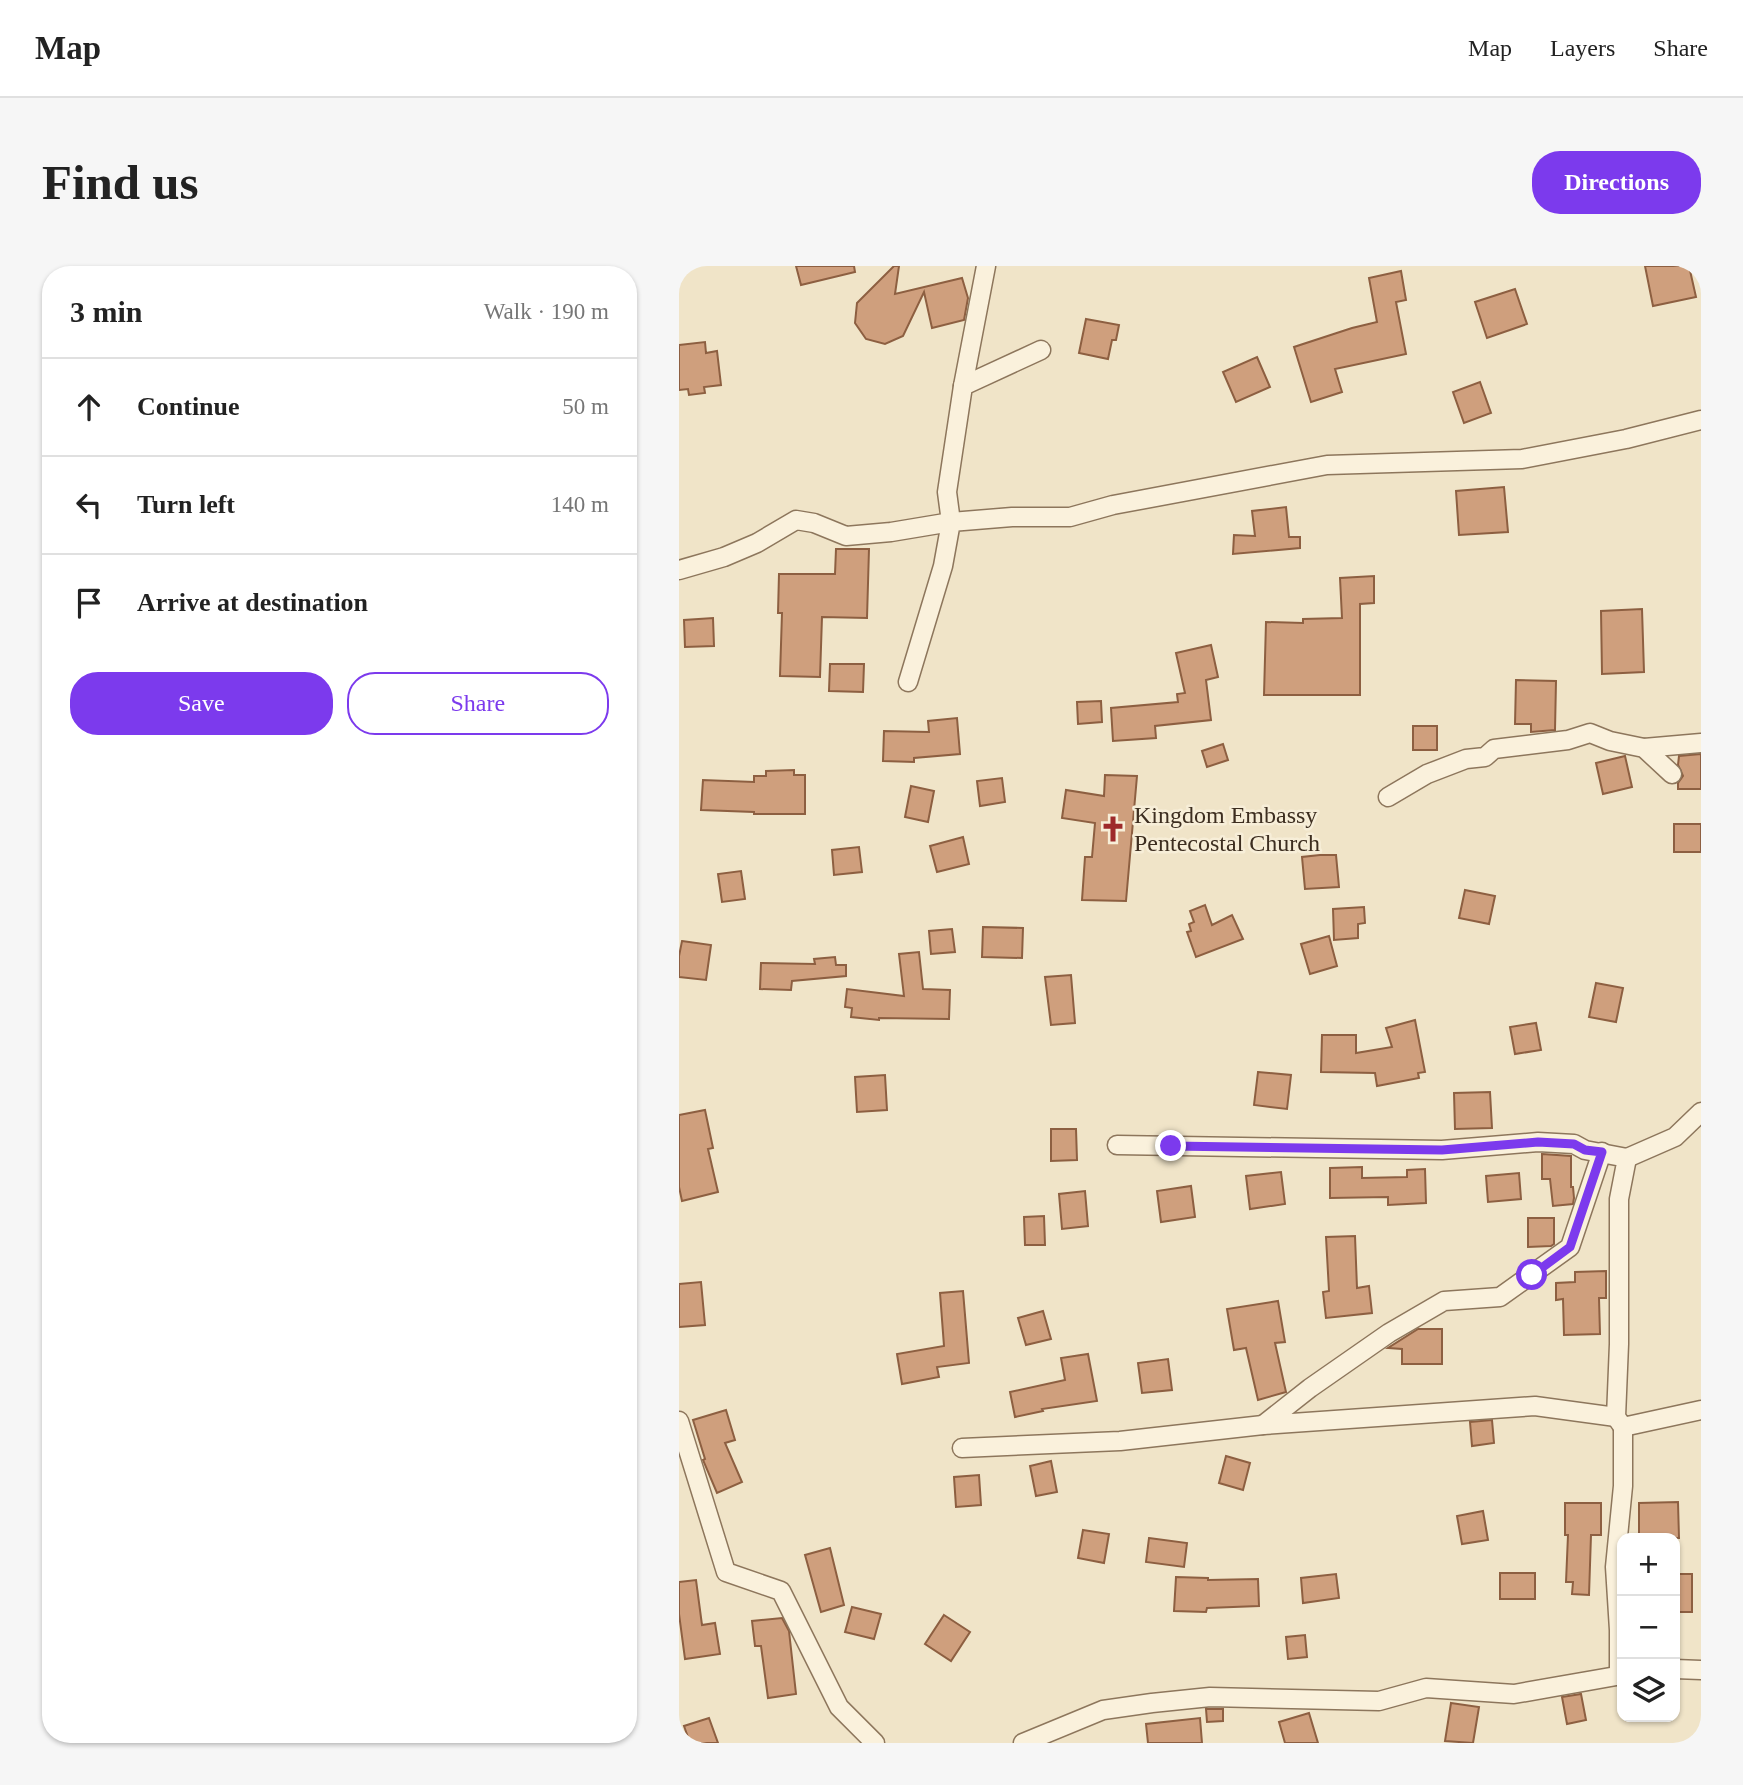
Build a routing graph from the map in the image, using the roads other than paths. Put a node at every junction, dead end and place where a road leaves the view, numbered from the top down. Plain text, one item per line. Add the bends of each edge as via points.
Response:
1 (986, 266) edge
2 (1041, 350) dead end
3 (963, 386) junction
4 (1701, 421) edge
5 (951, 522) junction
6 (679, 569) edge
7 (908, 682) dead end
8 (1701, 743) edge
9 (1644, 748) junction
10 (1672, 774) dead end
11 (1388, 797) dead end
12 (1701, 1112) edge
13 (1117, 1145) dead end
14 (1602, 1152) junction
15 (1627, 1158) junction
16 (1701, 1410) edge
17 (679, 1421) edge
18 (1619, 1422) junction
19 (1263, 1425) junction
20 (962, 1448) dead end
21 (1620, 1659) edge
22 (1680, 1669) edge
23 (1701, 1670) edge
24 (1617, 1677) edge
25 (875, 1743) edge
26 (1023, 1743) edge

1 - 3 street
2 - 3 street
3 - 5 street via 947,492
4 - 5 street via 1522,459 1327,465 1070,517
5 - 6 street via 846,536 796,520 724,557
5 - 7 street via 943,566
8 - 9 street
9 - 10 street
9 - 11 street via 1590,733 1494,749 1485,757 1427,774
12 - 15 street via 1675,1137
13 - 14 street via 1442,1150 1538,1142 1574,1144
14 - 15 street
14 - 19 street via 1570,1247 1500,1297 1444,1301 1388,1333
15 - 18 street via 1619,1199
16 - 18 street
17 - 25 street via 726,1572 781,1591 839,1707
18 - 19 street via 1535,1406
18 - 21 street via 1625,1447 1615,1567
19 - 20 street via 1120,1441
22 - 23 street
24 - 26 street via 1514,1694 1426,1688 1379,1701 1210,1697 1152,1703 1103,1710

